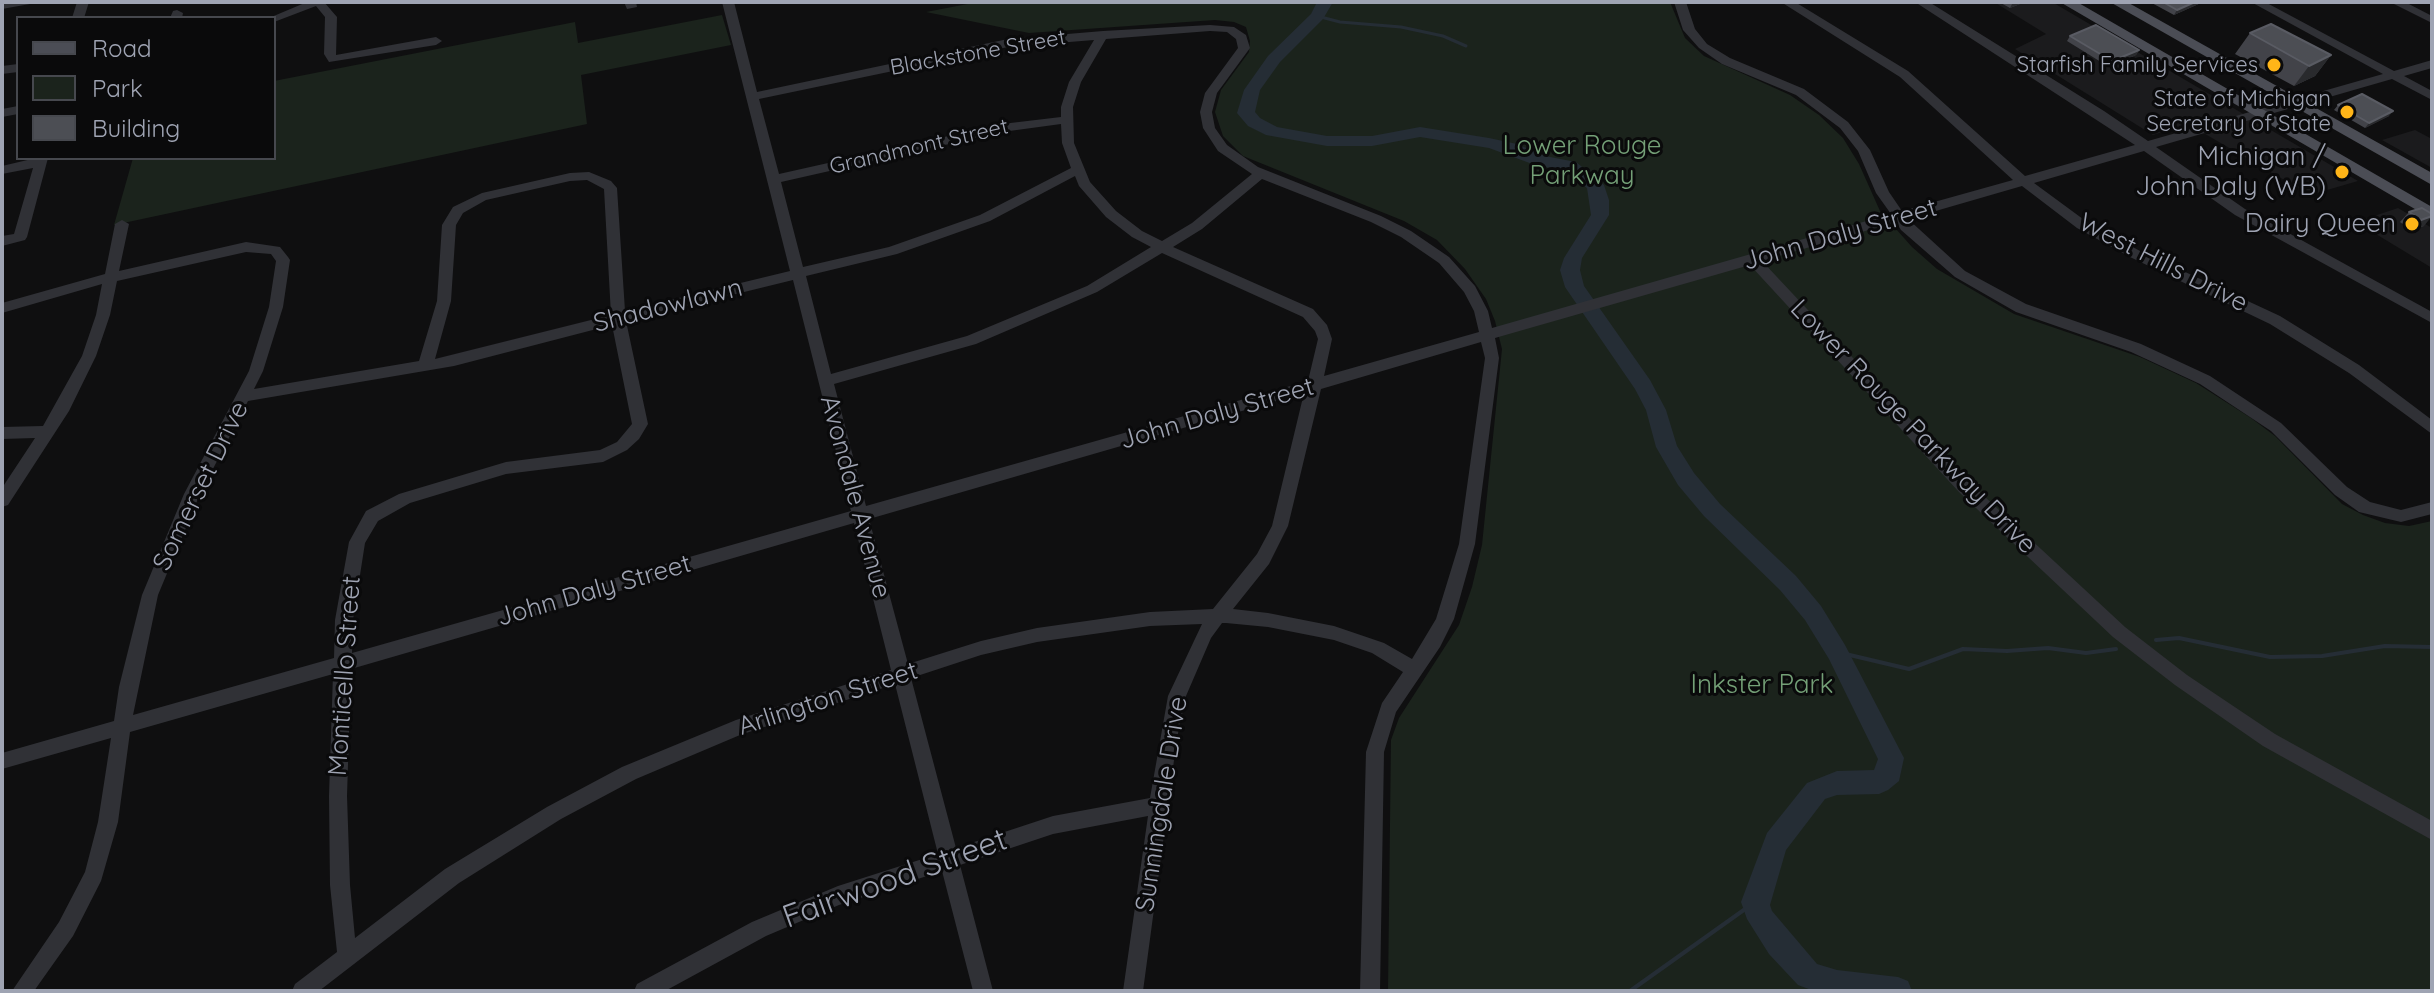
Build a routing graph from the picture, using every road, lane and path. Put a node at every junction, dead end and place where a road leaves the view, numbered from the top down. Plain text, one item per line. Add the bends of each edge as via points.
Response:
1 (26, 2) edge
2 (317, 2) edge
3 (728, 2) edge
4 (1680, 2) edge
5 (1787, 2) edge
6 (1921, 2) edge
7 (2117, 2) edge
8 (2257, 2) edge
9 (2396, 2) edge
10 (2070, 3) edge
11 (2, 6) edge
12 (276, 18) edge
13 (2432, 20) edge
14 (1103, 34) junction
15 (436, 41) dead end
16 (2432, 64) edge
17 (2393, 76) junction
18 (2432, 96) edge
19 (752, 97) junction
20 (2298, 103) junction
21 (2259, 114) junction
22 (1066, 120) junction
23 (2146, 147) junction
24 (42, 160) edge
25 (2, 170) edge
26 (1077, 170) junction
27 (1261, 173) junction
28 (773, 180) junction
29 (2432, 180) edge
30 (2025, 182) junction
31 (2432, 214) edge
32 (1899, 218) junction
33 (122, 224) dead end
34 (2, 241) edge
35 (1163, 248) junction
36 (1753, 260) junction
37 (797, 273) junction
38 (110, 277) junction
39 (2, 308) edge
40 (618, 318) junction
41 (2432, 318) edge
42 (1486, 335) junction
43 (425, 367) junction
44 (825, 381) junction
45 (1316, 386) junction
46 (245, 396) junction
47 (2432, 428) edge
48 (47, 432) junction
49 (2, 433) edge
50 (2, 501) edge
51 (2432, 508) edge
52 (860, 516) junction
53 (1216, 617) junction
54 (342, 662) junction
55 (1414, 669) junction
56 (902, 675) junction
57 (121, 726) junction
58 (2, 761) edge
59 (1159, 805) junction
60 (2432, 831) edge
61 (948, 857) junction
62 (347, 954) junction
63 (22, 991) edge
64 (302, 991) edge
65 (644, 991) edge
66 (983, 991) edge
67 (1133, 991) edge
68 (1370, 991) edge

1 - 11 street
2 - 12 street
2 - 15 street via 331,17 333,59
3 - 19 street, Avondale Avenue
4 - 32 street via 1689,30 1703,46 1800,92 1844,125 1864,150
5 - 30 street, West Hills Drive via 1904,74
6 - 23 street
7 - 20 main road
8 - 17 street
9 - 13 street
10 - 21 main road
14 - 19 street, Blackstone Street via 988,47
14 - 22 street, Sunningdale Drive via 1075,82
14 - 27 street, Blackstone Street via 1218,27 1239,34 1244,46 1211,93 1206,120 1222,148
16 - 17 street, John Daly Street
17 - 18 street
17 - 20 street, John Daly Street
19 - 28 street, Avondale Avenue
20 - 21 street, John Daly Street
20 - 29 main road
21 - 23 street, John Daly Street
21 - 31 main road
22 - 26 street, Sunningdale Drive
22 - 28 street, Grandmont Street via 1002,128
23 - 30 street, John Daly Street
23 - 41 street via 2240,212
24 - 25 street
24 - 34 street via 20,237
26 - 35 street, Sunningdale Drive via 1111,214
26 - 37 street, Shadowlawn via 955,230
27 - 35 street
27 - 42 street via 1376,219 1434,252 1470,289
28 - 37 street, Avondale Avenue
30 - 32 street, John Daly Street
30 - 47 street, West Hills Drive via 2102,237 2238,300 2316,344
32 - 36 street, John Daly Street
32 - 51 street via 1935,255 1994,295 2049,320 2154,355 2222,390 2276,427 2341,491 2365,507 2401,516
33 - 38 street
35 - 44 street via 1092,289 1015,324
35 - 45 street, Sunningdale Drive via 1314,317 1325,339
36 - 42 street, John Daly Street
36 - 60 street, Lower Rouge Parkway Drive via 1965,488 2119,632 2269,740
37 - 40 street, Shadowlawn
37 - 44 street, Avondale Avenue
38 - 39 street
38 - 46 street, Somerset Drive via 246,247 275,250 283,260 276,307
38 - 48 street via 89,356
40 - 43 street, Shadowlawn
40 - 43 street, Monticello Street via 606,184 581,176 482,197 464,205 450,220 444,301
40 - 54 street, Monticello Street via 639,411 634,435 603,456 486,472 378,512 357,542
42 - 45 street, John Daly Street
42 - 55 street via 1492,358 1490,385 1467,544 1445,619
43 - 46 street, Shadowlawn
44 - 52 street, Avondale Avenue
45 - 52 street, John Daly Street
45 - 53 street, Sunningdale Drive via 1276,535
46 - 57 street, Somerset Drive via 164,557 139,635
48 - 49 street
48 - 50 street
52 - 54 street, John Daly Street
52 - 56 street, Avondale Avenue
53 - 55 street, Arlington Street via 1268,620 1334,633 1378,648
53 - 56 street, Arlington Street via 1150,619 1037,635
53 - 59 street, Sunningdale Drive via 1177,696
54 - 57 street, John Daly Street
54 - 62 street, Monticello Street via 337,834
55 - 68 street via 1388,709 1375,752
56 - 61 street, Avondale Avenue
56 - 62 street, Arlington Street via 736,728 616,779 491,851
57 - 58 street, John Daly Street
57 - 63 street, Somerset Drive via 108,822 94,874 66,929
59 - 61 street, Fairwood Street via 1053,825
59 - 67 street, Sunningdale Drive
61 - 65 street, Fairwood Street via 759,929
61 - 66 street, Avondale Avenue
62 - 64 street, Arlington Street

